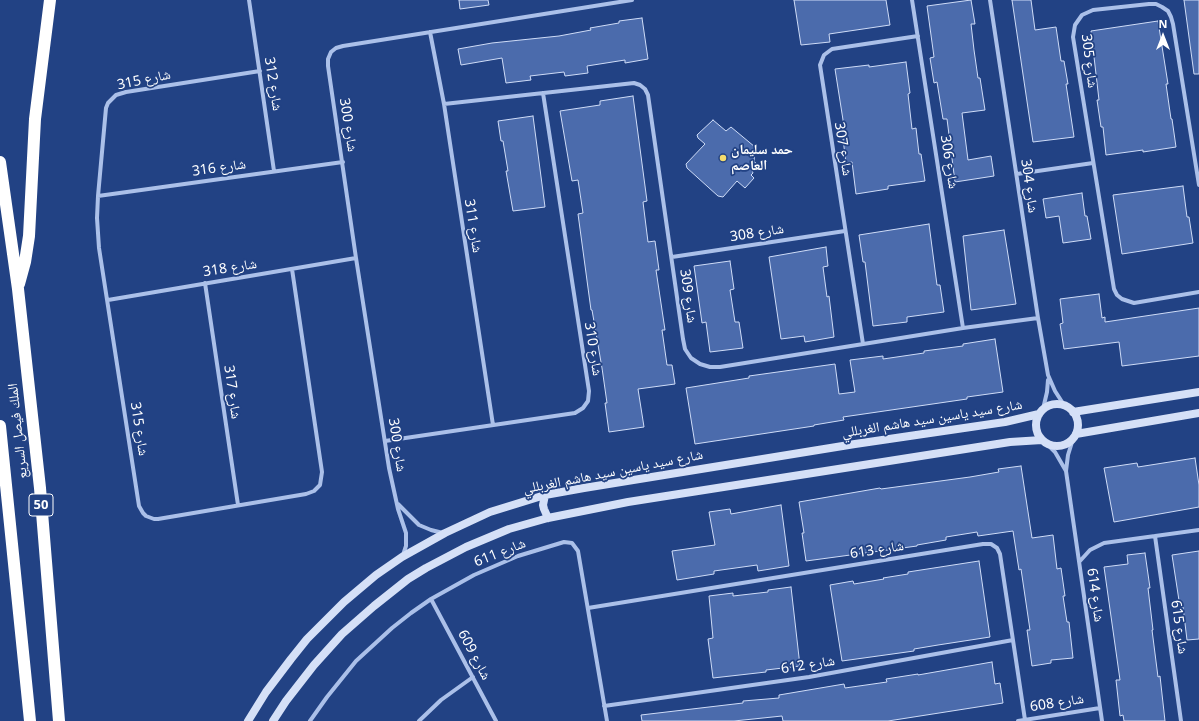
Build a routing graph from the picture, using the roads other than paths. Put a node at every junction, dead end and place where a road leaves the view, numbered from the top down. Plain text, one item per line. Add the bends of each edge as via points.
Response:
1 (50, 0) edge
2 (249, 0) edge
3 (631, 0) edge
4 (912, 0) edge
5 (990, 0) edge
6 (430, 32) junction
7 (918, 36) junction
8 (260, 71) junction
9 (543, 93) junction
10 (444, 104) junction
11 (0, 162) edge
12 (342, 162) junction
13 (1093, 163) junction
14 (274, 171) junction
15 (1017, 174) junction
16 (1199, 185) edge
17 (98, 196) junction
18 (845, 230) junction
19 (672, 257) junction
20 (356, 258) junction
21 (292, 269) junction
22 (205, 283) junction
23 (18, 289) junction
24 (1199, 292) edge
25 (108, 300) junction
26 (1038, 318) junction
27 (963, 328) junction
28 (863, 344) junction
29 (1048, 375) junction
30 (1199, 392) edge
31 (1064, 405) junction
32 (1041, 411) junction
33 (1073, 412) junction
34 (1199, 413) edge
35 (493, 425) junction
36 (0, 426) edge
37 (1074, 437) junction
38 (385, 441) junction
39 (1045, 442) junction
40 (1066, 471) junction
41 (545, 495) junction
42 (398, 504) junction
43 (238, 505) junction
44 (548, 518) junction
45 (1199, 530) edge
46 (445, 533) junction
47 (1155, 536) junction
48 (402, 557) junction
49 (1080, 562) junction
50 (431, 599) junction
51 (588, 608) junction
52 (1013, 640) junction
53 (473, 677) junction
54 (604, 706) junction
55 (1100, 708) junction
56 (1025, 720) junction
57 (30, 721) edge
58 (60, 721) edge
59 (248, 721) edge
60 (273, 721) edge
61 (310, 721) edge
62 (419, 721) edge
63 (496, 721) edge
64 (607, 721) edge
65 (1018, 721) edge
66 (1102, 721) edge
67 (1182, 721) edge

1 - 23 highway via 35,118 30,236
2 - 8 street, شارع 312
3 - 6 street, شارع 300
4 - 7 street, شارع 306
5 - 15 street, شارع 304
6 - 10 street, شارع 311
6 - 12 street, شارع 300 via 343,46 331,52 328,66
7 - 18 street, شارع 307 via 838,47 828,51 821,60 819,70
7 - 27 street, شارع 306
8 - 14 street, شارع 312
8 - 17 street, شارع 315 via 126,92 111,99 106,108
9 - 10 street, شارع 309
9 - 19 street, شارع 309 via 634,83 645,89 648,95
9 - 35 street, شارع 310 via 589,396 583,408 575,413
10 - 35 street, شارع 311
11 - 23 highway, الملك فيصل السريع / 50
12 - 14 street, شارع 316
12 - 20 street, شارع 300
13 - 15 street
13 - 16 street, شارع 305 via 1073,37 1075,25 1082,15 1093,10 1156,4 1171,17
13 - 24 street, شارع 305 via 1112,283 1117,295 1127,302 1134,302
14 - 17 street, شارع 316
15 - 26 street, شارع 304
17 - 25 street, شارع 315 via 99,248
18 - 19 street, شارع 308
18 - 28 street, شارع 307
19 - 28 street, شارع 309 via 685,350 700,364 720,367
20 - 21 street, شارع 318
20 - 38 street, شارع 300
21 - 22 street, شارع 318
21 - 43 street, شارع 315 via 322,481 318,488 310,493
22 - 25 street, شارع 318
22 - 43 street, شارع 317
23 - 58 highway, الملك فيصل السريع / 50 via 40,488
25 - 43 street, شارع 315 via 142,513 158,519
26 - 27 street, شارع 309
26 - 29 street, شارع 304
27 - 28 street, شارع 309
29 - 31 street, شارع 304
29 - 32 street, شارع 304 via 1047,392
30 - 33 street
31 - 32 street via 1053,404
31 - 33 street
32 - 39 street via 1036,420 1036,427
32 - 41 street, شارع سيد ياسين سيد هاشم الغربللي via 1004,422 624,480
33 - 37 street via 1078,422
34 - 37 street
35 - 38 street, شارع 310
36 - 57 highway, الملك فيصل السريع / 50
37 - 39 street via 1061,446
37 - 40 street, شارع 614
38 - 42 street, شارع 300
39 - 40 street, شارع 614 via 1055,452
39 - 44 street via 1010,442 652,498
40 - 49 street, شارع 614
41 - 44 street via 544,509
41 - 46 street, شارع سيد ياسين سيد هاشم الغربللي via 490,512
42 - 46 street via 419,525
42 - 48 street, شارع 300 via 406,533 406,546
44 - 60 street via 509,529 466,547 426,568 390,592 327,649
45 - 47 street
46 - 48 street, شارع سيد ياسين سيد هاشم الغربللي
47 - 49 street via 1099,545 1086,553
47 - 67 street, شارع 615
48 - 59 street, شارع سيد ياسين سيد هاشم الغربللي via 350,597 307,639 274,680
49 - 55 street, شارع 614
50 - 51 street, شارع 611 via 497,564 568,542 574,545 578,552
50 - 53 street, شارع 609
50 - 61 street, شارع 611 via 392,628 356,662
51 - 52 street, شارع 613 via 987,544 994,545 1000,554
51 - 54 street, شارع 611
52 - 54 street, شارع 612 via 817,675
52 - 56 street, شارع 613
53 - 62 street
53 - 63 street, شارع 609
54 - 64 street, شارع 611
55 - 56 street, شارع 608
55 - 66 street, شارع 614
56 - 65 street, شارع 608

